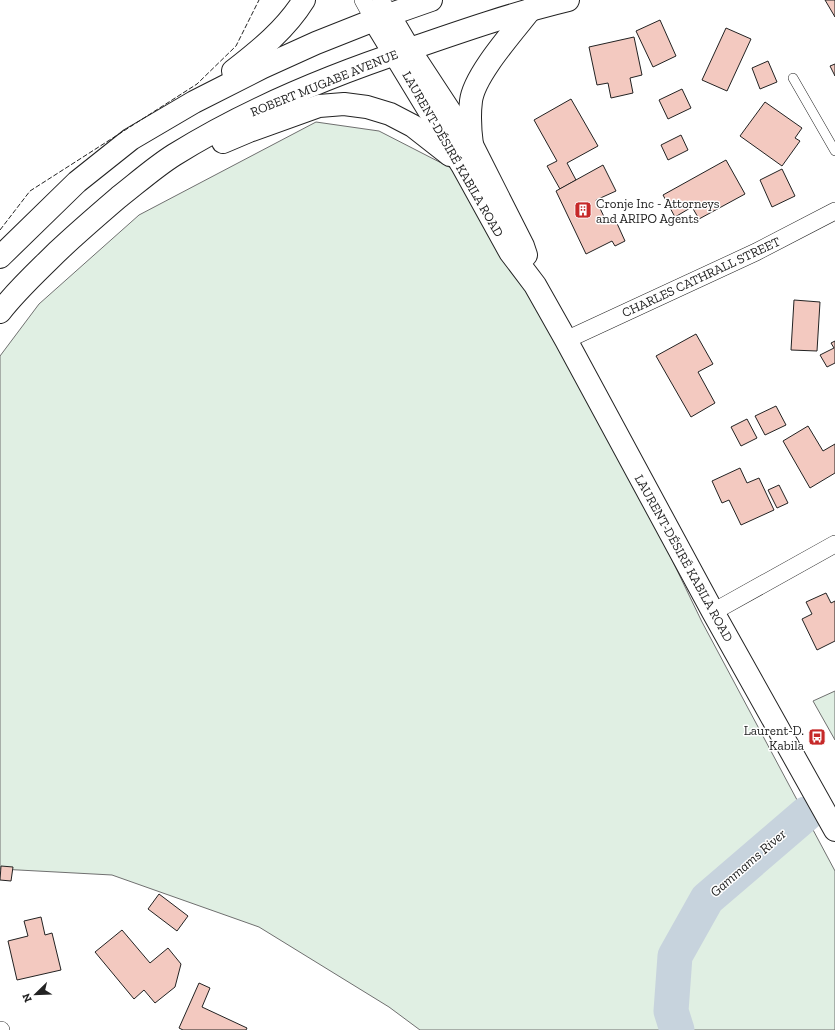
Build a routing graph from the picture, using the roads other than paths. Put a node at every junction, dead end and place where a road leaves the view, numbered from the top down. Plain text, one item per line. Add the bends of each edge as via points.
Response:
1 (304, 0) edge
2 (363, 0) edge
3 (431, 0) edge
4 (568, 0) edge
5 (531, 9) junction
6 (381, 12) edge
7 (401, 51) junction
8 (793, 78) dead end
9 (194, 102) junction
10 (472, 145) junction
11 (835, 151) edge
12 (462, 165) junction
13 (136, 183) junction
14 (835, 211) edge
15 (0, 257) edge
16 (535, 285) junction
17 (0, 312) edge
18 (566, 340) junction
19 (835, 544) edge
20 (713, 612) junction
21 (835, 830) edge

1 - 9 main road via 294,16 264,47
2 - 6 street, LAURENT-DÉSIRÉ KABILA ROAD
3 - 6 main road
4 - 5 main road, ROBERT MUGABE AVENUE
5 - 7 main road, ROBERT MUGABE AVENUE
5 - 10 main road via 478,80 471,100
6 - 7 main road, LAURENT-DÉSIRÉ KABILA ROAD
6 - 9 main road
7 - 10 main road, LAURENT-DÉSIRÉ KABILA ROAD
7 - 12 main road, LAURENT-DÉSIRÉ KABILA ROAD
7 - 13 main road, ROBERT MUGABE AVENUE via 276,100 173,156
8 - 11 lane
9 - 15 main road via 131,139 83,177
10 - 16 main road, LAURENT-DÉSIRÉ KABILA ROAD via 523,246
12 - 13 main road via 413,126 390,114 344,104 319,106 248,131
12 - 16 main road, LAURENT-DÉSIRÉ KABILA ROAD via 510,252
13 - 17 main road, ROBERT MUGABE AVENUE via 76,233 13,295
14 - 18 street, CHARLES CATHRALL STREET via 756,252
16 - 18 main road, LAURENT-DÉSIRÉ KABILA ROAD
18 - 20 main road, LAURENT-DÉSIRÉ KABILA ROAD
19 - 20 street
20 - 21 main road, LAURENT-DÉSIRÉ KABILA ROAD

